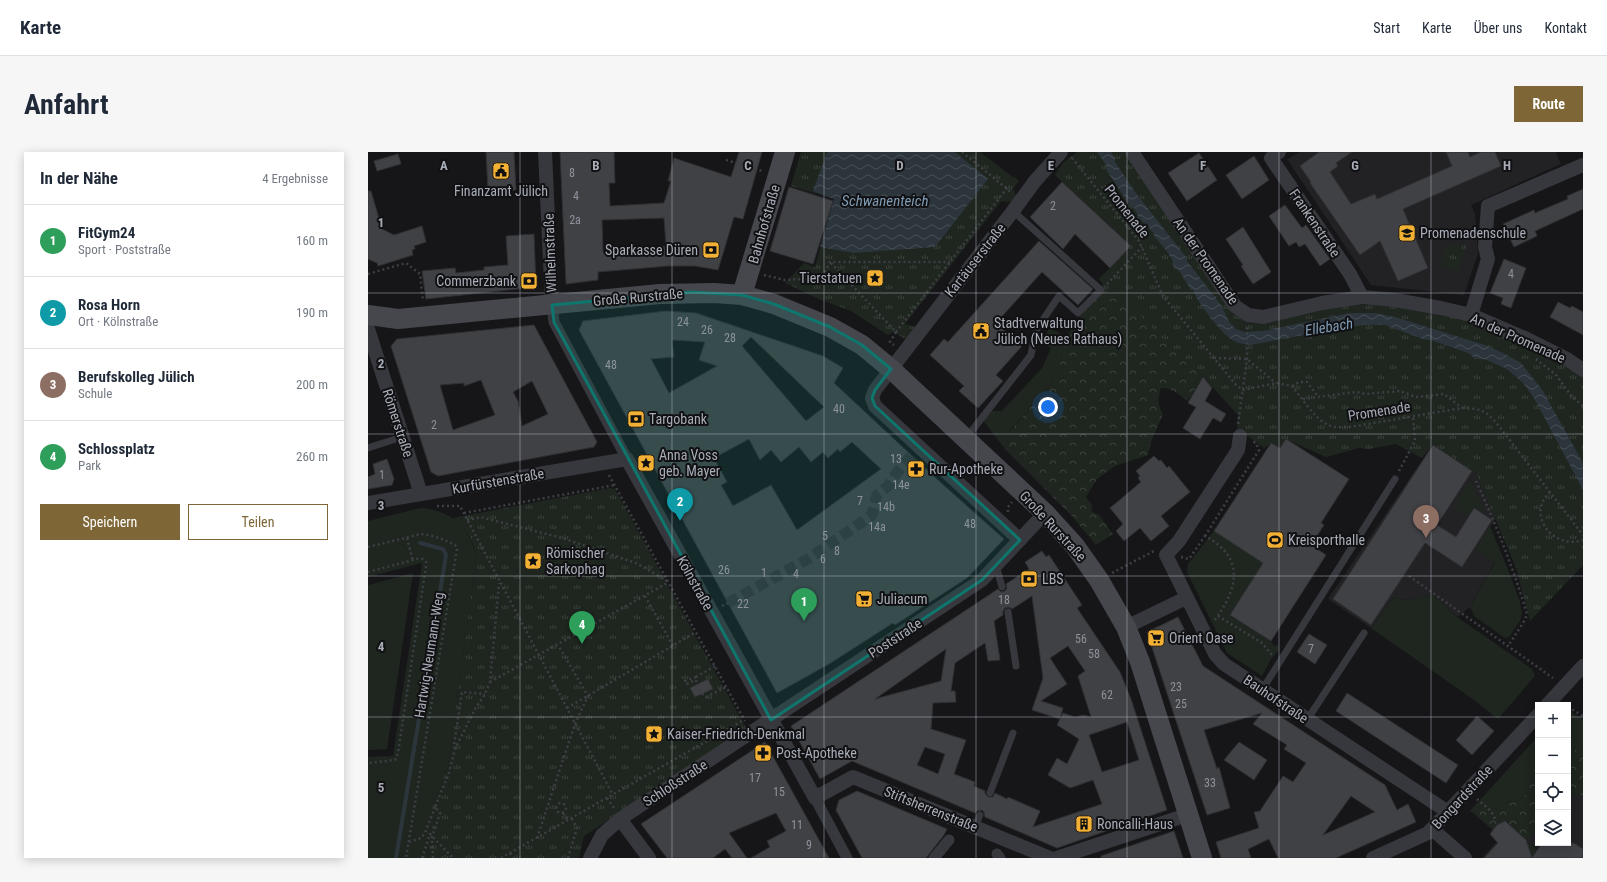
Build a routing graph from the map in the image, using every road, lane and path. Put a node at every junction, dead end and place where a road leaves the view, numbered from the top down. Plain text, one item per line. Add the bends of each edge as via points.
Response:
1 (545, 152) edge
2 (785, 152) edge
3 (962, 152) edge
4 (1132, 152) edge
5 (1066, 154) edge
6 (1273, 154) edge
7 (726, 160) dead end
8 (1583, 165) edge
9 (778, 175) junction
10 (1007, 188) junction
11 (1018, 206) junction
12 (1142, 247) junction
13 (830, 262) junction
14 (950, 262) junction
15 (750, 272) junction
16 (368, 274) edge
17 (1101, 290) junction
18 (742, 295) junction
19 (1362, 297) junction
20 (552, 305) junction
21 (368, 315) edge
22 (1471, 315) junction
23 (425, 318) junction
24 (368, 329) edge
25 (896, 332) junction
26 (1247, 332) dead end
27 (1527, 339) junction
28 (903, 353) junction
29 (1214, 358) junction
30 (1247, 359) junction
31 (1583, 370) edge
32 (885, 377) junction
33 (1276, 383) junction
34 (1292, 386) junction
35 (1243, 390) junction
36 (1318, 397) junction
37 (1303, 399) junction
38 (1583, 406) edge
39 (1462, 408) junction
40 (1413, 417) junction
41 (1240, 436) joint
42 (402, 437) junction
43 (966, 439) junction
44 (368, 448) edge
45 (627, 459) junction
46 (604, 464) junction
47 (1396, 479) joint
48 (1476, 481) dead end
49 (615, 485) junction
50 (1022, 491) junction
51 (1550, 492) junction
52 (421, 494) junction
53 (368, 503) edge
54 (431, 505) dead end
55 (464, 513) junction
56 (1045, 513) junction
57 (467, 520) junction
58 (1002, 524) junction
59 (1583, 535) edge
60 (407, 538) junction
61 (1020, 540) junction
62 (1583, 540) edge
63 (368, 547) edge
64 (1166, 555) junction
65 (413, 561) junction
66 (996, 565) junction
67 (368, 572) edge
68 (1409, 576) dead end
69 (1099, 580) junction
70 (669, 582) junction
71 (500, 583) junction
72 (1002, 587) dead end
73 (645, 596) junction
74 (1186, 598) junction
75 (1008, 612) dead end
76 (1218, 616) junction
77 (1126, 627) junction
78 (1202, 629) junction
79 (696, 632) junction
80 (1364, 633) dead end
81 (558, 645) junction
82 (673, 646) junction
83 (1508, 646) junction
84 (538, 656) junction
85 (1279, 663) junction
86 (715, 666) junction
87 (1016, 666) dead end
88 (1583, 666) edge
89 (696, 676) junction
90 (693, 681) dead end
91 (490, 682) junction
92 (1565, 686) junction
93 (726, 687) junction
94 (1262, 690) junction
95 (485, 694) junction
96 (588, 696) junction
97 (1550, 702) edge
98 (567, 708) junction
99 (1571, 709) edge
100 (1583, 716) edge
101 (1535, 718) edge
102 (771, 720) junction
103 (1307, 720) junction
104 (575, 724) junction
105 (1013, 733) dead end
106 (455, 749) junction
107 (368, 763) edge
108 (1468, 791) junction
109 (990, 793) dead end
110 (613, 795) junction
111 (815, 798) junction
112 (435, 807) junction
113 (1448, 812) junction
114 (563, 813) junction
115 (1187, 815) junction
116 (572, 819) junction
117 (620, 819) junction
118 (568, 821) junction
119 (1496, 821) dead end
120 (1432, 829) junction
121 (432, 837) junction
122 (537, 838) junction
123 (949, 840) dead end
124 (409, 842) junction
125 (510, 853) junction
126 (406, 858) edge
127 (422, 858) edge
128 (433, 858) edge
129 (453, 858) edge
130 (501, 858) edge
131 (513, 858) edge
132 (568, 858) edge
133 (590, 858) edge
134 (649, 858) edge
135 (847, 858) edge
136 (934, 858) edge
137 (1050, 858) edge
138 (1057, 858) edge
139 (1202, 858) edge
140 (1372, 858) edge
141 (1465, 858) edge

1 - 20 street, Wilhelmstraße
2 - 9 main road, Bahnhofstraße
3 - 10 path
4 - 19 street, An der Promenade via 1235,306 1248,315 1263,317 1322,303
5 - 11 street, Kartäuserstraße via 1035,180
5 - 12 path, Promenade
6 - 19 street, Frankenstraße
7 - 9 path
8 - 22 street via 1488,206 1485,247 1488,259
9 - 15 main road, Bahnhofstraße
10 - 11 path
10 - 14 path
11 - 17 lane
11 - 28 street, Kartäuserstraße
12 - 17 path
12 - 29 path, Promenade via 1163,296
13 - 14 path
13 - 15 path via 822,278 785,280
13 - 25 path
14 - 25 path
15 - 18 main road, Bahnhofstraße
16 - 23 path via 406,263 420,274
17 - 43 lane via 1078,313 1059,296 1036,330 1031,355
18 - 20 main road, Große Rurstraße via 692,292
18 - 32 main road, Große Rurstraße via 774,304 862,345
19 - 22 street, An der Promenade via 1395,300
20 - 23 main road, Große Rurstraße
20 - 45 street, Kölnstraße via 554,322
21 - 23 main road, Große Rurstraße via 398,320
22 - 27 street, An der Promenade
24 - 42 street, Römerstraße
25 - 28 path via 890,342
26 - 30 path
27 - 31 street, An der Promenade
27 - 38 path via 1525,346 1538,362 1556,375 1572,398
28 - 32 street, Kartäuserstraße
29 - 30 path
29 - 35 path, Promenade
30 - 33 path
30 - 35 path
32 - 43 main road, Große Rurstraße
32 - 58 street via 872,398 875,406
33 - 34 path
33 - 35 path
34 - 36 path via 1299,382 1307,382
34 - 37 path, Promenade
35 - 41 path via 1238,424
36 - 37 path
36 - 39 path via 1356,392 1365,394 1400,391 1416,397 1444,394
37 - 40 path, Promenade via 1321,420 1338,427
39 - 40 path, Promenade
39 - 51 path, Promenade via 1486,412
40 - 47 path via 1416,441
41 - 64 street via 1238,450 1179,541
42 - 44 lane
42 - 52 street, Römerstraße
43 - 50 main road, Große Rurstraße
45 - 46 street, Kurfürstenstraße
45 - 102 street, Kölnstraße
46 - 49 path
46 - 52 street, Kurfürstenstraße
47 - 85 lane
48 - 83 path via 1512,566 1527,614
49 - 55 path
49 - 70 path
50 - 56 main road, Große Rurstraße
50 - 58 path via 1008,507 1008,517
51 - 59 path, Promenade
51 - 62 path via 1542,502 1541,511 1548,531 1558,540
52 - 53 street, Kurfürstenstraße
54 - 55 path via 460,506
55 - 57 path
56 - 61 street, Poststraße
56 - 69 main road, Große Rurstraße via 1075,546
57 - 70 path via 481,517 562,538 636,563
57 - 71 path
58 - 61 street
60 - 63 path, Hartwig-Neumann-Weg
60 - 65 path
60 - 124 path, Hartwig-Neumann-Weg via 427,534 455,544 457,548
61 - 66 street, Poststraße
64 - 69 path via 1162,548
64 - 74 street, Bauhofstraße
64 - 76 path via 1189,558 1205,536 1218,542 1228,553 1234,567 1234,584
65 - 67 path
65 - 107 path via 423,559 426,566 398,753 391,761
66 - 72 lane
66 - 102 street, Poststraße via 982,580
68 - 83 path
69 - 77 main road, Große Rurstraße
70 - 73 path
70 - 79 path
71 - 84 path
71 - 91 path
73 - 81 path
73 - 82 path
74 - 77 street
74 - 78 street, Bauhofstraße
75 - 87 lane
76 - 78 path via 1213,623
76 - 85 path via 1262,644
77 - 115 main road, Große Rurstraße via 1140,662
78 - 94 street, Bauhofstraße via 1215,654 1224,664
79 - 82 path
79 - 86 path
80 - 103 lane
81 - 84 path
81 - 96 path
82 - 96 path
83 - 92 path
84 - 91 path
84 - 98 path
85 - 94 lane
86 - 89 path
86 - 93 path
88 - 92 street
89 - 90 path via 685,680 687,684
89 - 93 path via 696,684 706,697
91 - 95 path
92 - 97 street
93 - 110 path via 744,719
94 - 103 street, Bauhofstraße
95 - 106 path
95 - 106 path via 462,692
96 - 98 path
96 - 104 path
98 - 104 path
99 - 100 path
101 - 108 street, Bongardstraße
102 - 111 street, Kölnstraße
102 - 117 street, Schloßstraße
103 - 113 street, Bauhofstraße
104 - 110 path
104 - 122 path
105 - 109 lane
106 - 112 path via 449,773
108 - 113 street, Bongardstraße
108 - 119 path via 1491,811
110 - 116 path
111 - 135 street, Kölnstraße
111 - 137 street, Stiftsherrenstraße via 853,776 978,821
112 - 121 path via 440,812
112 - 124 path via 425,833 421,838
113 - 120 street, Bongardstraße
114 - 114 path via 557,811 558,804 566,806
114 - 118 path
115 - 138 street
115 - 139 main road, Große Rurstraße
116 - 118 path
116 - 132 path via 577,828
117 - 133 street, Schloßstraße via 602,835
117 - 134 street
118 - 122 path
120 - 140 street, Bongardstraße via 1428,834
120 - 141 street
121 - 127 path via 430,834
121 - 128 path
121 - 129 path
122 - 125 path
123 - 136 street
124 - 126 path, Hartwig-Neumann-Weg
125 - 130 path
125 - 131 path

